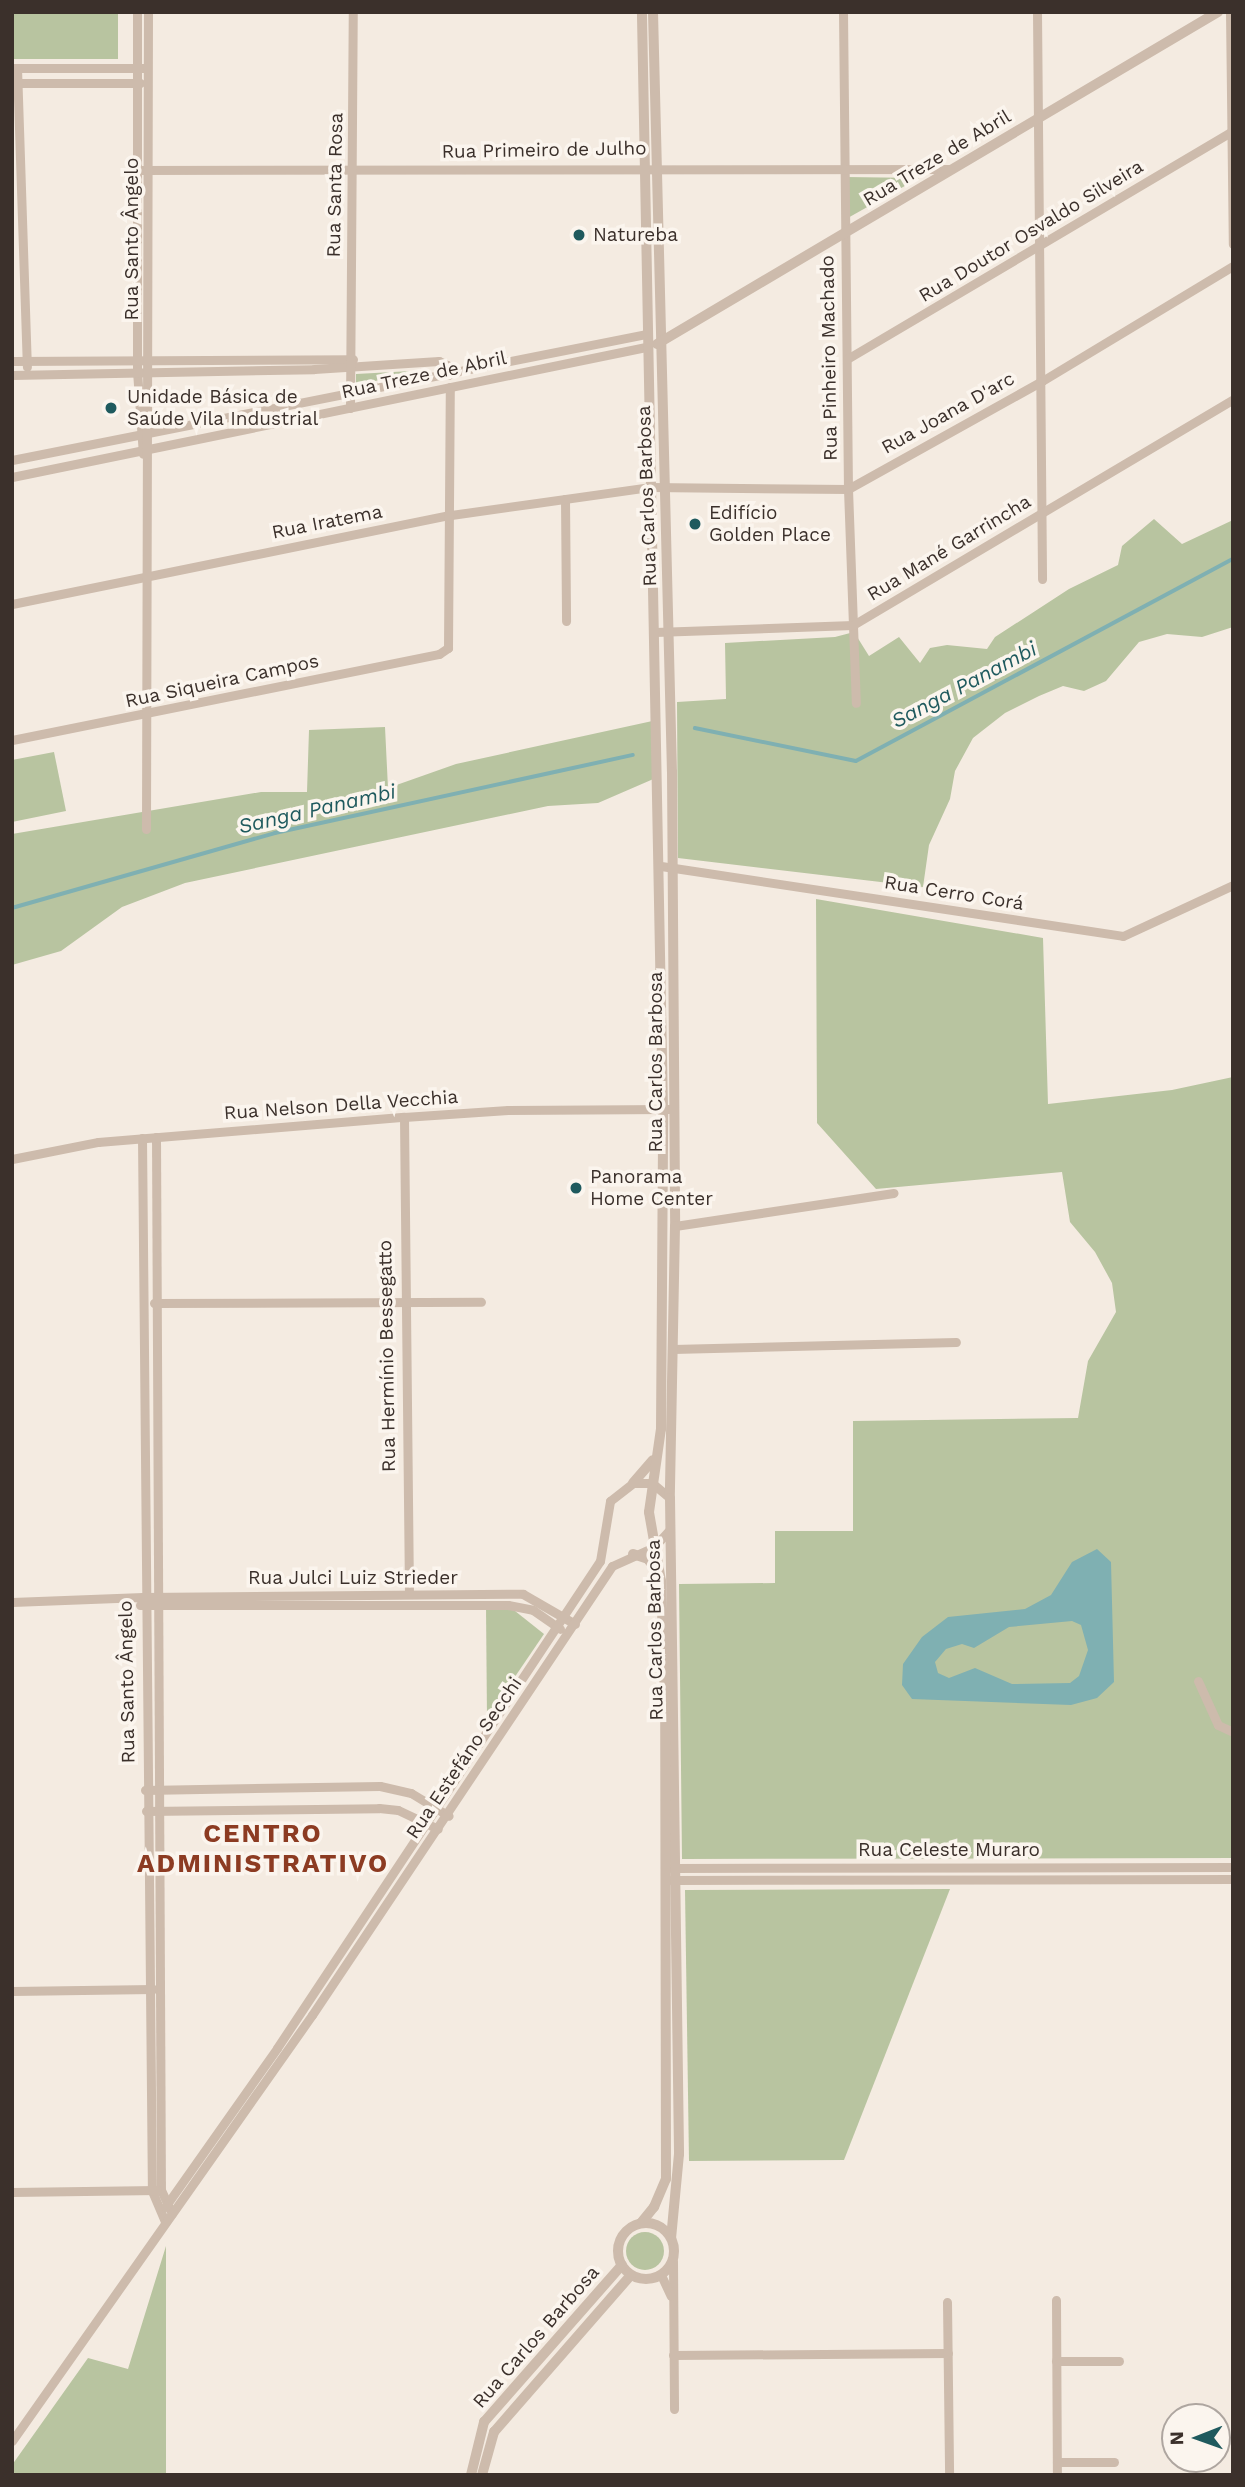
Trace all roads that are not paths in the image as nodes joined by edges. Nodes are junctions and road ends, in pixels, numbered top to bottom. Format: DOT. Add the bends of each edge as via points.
graph roads {
  1 [pos="137,12"];
  2 [pos="148,12"];
  3 [pos="353,12"];
  4 [pos="642,12"];
  5 [pos="653,12"];
  6 [pos="843,12"];
  7 [pos="1037,12"];
  8 [pos="1218,12"];
  9 [pos="1230,12"];
  10 [pos="14,68"];
  11 [pos="137,68"];
  12 [pos="148,68"];
  13 [pos="15,83"];
  14 [pos="137,83"];
  15 [pos="148,83"];
  16 [pos="1037,119"];
  17 [pos="1232,132"];
  18 [pos="650,167"];
  19 [pos="844,167"];
  20 [pos="354,169"];
  21 [pos="950,169"];
  22 [pos="138,170"];
  23 [pos="150,170"];
  24 [pos="845,234"];
  25 [pos="1233,244"];
  26 [pos="1038,250"];
  27 [pos="1233,266"];
  28 [pos="646,334"];
  29 [pos="659,338"];
  30 [pos="646,347"];
  31 [pos="847,359"];
  32 [pos="12,361"];
  33 [pos="27,361"];
  34 [pos="349,363"];
  35 [pos="137,366"];
  36 [pos="149,366"];
  37 [pos="28,374"];
  38 [pos="12,375"];
  39 [pos="449,375"];
  40 [pos="1042,381"];
  41 [pos="450,387"];
  42 [pos="348,393"];
  43 [pos="1233,399"];
  44 [pos="349,408"];
  45 [pos="144,434"];
  46 [pos="146,449"];
  47 [pos="12,460"];
  48 [pos="12,477"];
  49 [pos="651,487"];
  50 [pos="665,488"];
  51 [pos="848,489"];
  52 [pos="565,499"];
  53 [pos="1042,514"];
  54 [pos="451,515"];
  55 [pos="149,575"];
  56 [pos="1042,579"];
  57 [pos="12,604"];
  58 [pos="566,621"];
  59 [pos="853,625"];
  60 [pos="670,631"];
  61 [pos="655,632"];
  62 [pos="856,704"];
  63 [pos="145,715"];
  64 [pos="12,740"];
  65 [pos="146,830"];
  66 [pos="667,865"];
  67 [pos="1233,885"];
  68 [pos="668,1109"];
  69 [pos="404,1117"];
  70 [pos="156,1137"];
  71 [pos="142,1138"];
  72 [pos="12,1159"];
  73 [pos="894,1193"];
  74 [pos="674,1226"];
  75 [pos="481,1302"];
  76 [pos="143,1303"];
  77 [pos="157,1303"];
  78 [pos="403,1305"];
  79 [pos="956,1342"];
  80 [pos="673,1349"];
  81 [pos="657,1455"];
  82 [pos="633,1483"];
  83 [pos="652,1483"];
  84 [pos="670,1497"];
  85 [pos="670,1529"];
  86 [pos="654,1547"];
  87 [pos="633,1554"];
  88 [pos="661,1581"];
  89 [pos="409,1594"];
  90 [pos="160,1596"];
  91 [pos="12,1602"];
  92 [pos="144,1602"];
  93 [pos="160,1609"];
  94 [pos="564,1616"];
  95 [pos="575,1624"];
  96 [pos="557,1627"];
  97 [pos="568,1634"];
  98 [pos="1198,1681"];
  99 [pos="669,1700"];
  100 [pos="1233,1732"];
  101 [pos="145,1790"];
  102 [pos="162,1790"];
  103 [pos="435,1808"];
  104 [pos="146,1811"];
  105 [pos="162,1811"];
  106 [pos="449,1816"];
  107 [pos="426,1823"];
  108 [pos="438,1829"];
  109 [pos="1233,1867"];
  110 [pos="672,1874"];
  111 [pos="1233,1879"];
  112 [pos="150,1989"];
  113 [pos="162,1989"];
  114 [pos="12,1991"];
  115 [pos="303,2007"];
  116 [pos="312,2015"];
  117 [pos="157,2190"];
  118 [pos="12,2192"];
  119 [pos="166,2204"];
  120 [pos="166,2217"];
  121 [pos="641,2223"];
  122 [pos="671,2238"];
  123 [pos="673,2261"];
  124 [pos="622,2265"];
  125 [pos="631,2275"];
  126 [pos="661,2275"];
  127 [pos="1056,2300"];
  128 [pos="673,2301"];
  129 [pos="947,2302"];
  130 [pos="948,2353"];
  131 [pos="673,2355"];
  132 [pos="1056,2361"];
  133 [pos="1119,2361"];
  134 [pos="520,2378"];
  135 [pos="531,2390"];
  136 [pos="674,2409"];
  137 [pos="12,2441"];
  138 [pos="1057,2462"];
  139 [pos="1114,2462"];
  140 [pos="471,2475"];
  141 [pos="482,2475"];
  142 [pos="948,2475"];
  143 [pos="1057,2475"];
  1 -- 11 [label="street, Rua Santo Ângelo"];
  2 -- 12 [label="street, Rua Santo Ângelo"];
  3 -- 20 [label="street, Rua Santa Rosa"];
  4 -- 18 [label="street, Rua Carlos Barbosa"];
  5 -- 18 [label="street, Rua Carlos Barbosa"];
  6 -- 19 [label="street, Rua Pinheiro Machado"];
  7 -- 16 [label="street"];
  8 -- 16 [label="street, Rua Treze de Abril"];
  9 -- 17 [label="street"];
  10 -- 11 [label="street"];
  10 -- 13 [label="street"];
  11 -- 12 [label="street"];
  11 -- 14 [label="street, Rua Santo Ângelo"];
  12 -- 15 [label="street, Rua Santo Ângelo"];
  13 -- 14 [label="street"];
  13 -- 33 [label="street"];
  14 -- 15 [label="street"];
  14 -- 22 [label="street, Rua Santo Ângelo"];
  15 -- 23 [label="street, Rua Santo Ângelo"];
  16 -- 21 [label="street, Rua Treze de Abril"];
  16 -- 26 [label="street"];
  17 -- 25 [label="street"];
  17 -- 26 [label="street, Rua Doutor Osvaldo Silveira"];
  18 -- 19 [label="street, Rua Primeiro de Julho"];
  18 -- 20 [label="street, Rua Primeiro de Julho"];
  18 -- 28 [label="street, Rua Carlos Barbosa"];
  18 -- 29 [label="street, Rua Carlos Barbosa"];
  19 -- 21 [label="street, Rua Primeiro de Julho"];
  19 -- 24 [label="street, Rua Pinheiro Machado"];
  20 -- 23 [label="street, Rua Primeiro de Julho"];
  20 -- 34 [label="street, Rua Santa Rosa"];
  21 -- 24 [label="street, Rua Treze de Abril"];
  22 -- 23 [label="street, Rua Primeiro de Julho"];
  22 -- 35 [label="street, Rua Santo Ângelo"];
  23 -- 36 [label="street, Rua Santo Ângelo"];
  24 -- 29 [label="street, Rua Treze de Abril"];
  24 -- 31 [label="street, Rua Pinheiro Machado"];
  26 -- 31 [label="street, Rua Doutor Osvaldo Silveira"];
  26 -- 40 [label="street"];
  27 -- 40 [label="street, Rua Joana D'arc"];
  28 -- 29 [label="street, Rua Treze de Abril"];
  28 -- 30 [label="street, Rua Carlos Barbosa"];
  28 -- 39 [label="street, Rua Treze de Abril"];
  29 -- 30 [label="street, Rua Treze de Abril"];
  29 -- 50 [label="street, Rua Carlos Barbosa"];
  30 -- 41 [label="street, Rua Treze de Abril"];
  30 -- 49 [label="street, Rua Carlos Barbosa"];
  31 -- 51 [label="street, Rua Pinheiro Machado"];
  32 -- 33 [label="street"];
  33 -- 35 [label="street"];
  33 -- 37 [label="street"];
  34 -- 36 [label="street"];
  34 -- 39 [label="street" via="439,361 447,365"];
  34 -- 42 [label="street, Rua Santa Rosa"];
  35 -- 36 [label="street"];
  35 -- 37 [label="street"];
  35 -- 45 [label="street, Rua Santo Ângelo"];
  36 -- 45 [label="street, Rua Santo Ângelo"];
  37 -- 38 [label="street"];
  39 -- 42 [label="street, Rua Treze de Abril"];
  40 -- 51 [label="street, Rua Joana D'arc"];
  40 -- 53 [label="street"];
  41 -- 44 [label="street, Rua Treze de Abril"];
  41 -- 54 [label="street"];
  42 -- 44 [label="street, Rua Santa Rosa"];
  42 -- 45 [label="street, Rua Treze de Abril"];
  43 -- 53 [label="street, Rua Mané Garrincha"];
  44 -- 46 [label="street, Rua Treze de Abril"];
  45 -- 46 [label="street, Rua Santo Ângelo"];
  45 -- 47 [label="street, Rua Treze de Abril"];
  46 -- 48 [label="street, Rua Treze de Abril"];
  46 -- 55 [label="street, Rua Santo Ângelo"];
  49 -- 50 [label="street, Rua Joana D'arc"];
  49 -- 52 [label="street, Rua Iratema"];
  49 -- 61 [label="street, Rua Carlos Barbosa"];
  50 -- 51 [label="street, Rua Joana D'arc"];
  50 -- 60 [label="street, Rua Carlos Barbosa"];
  51 -- 59 [label="street, Rua Pinheiro Machado"];
  52 -- 54 [label="street, Rua Iratema"];
  52 -- 58 [label="street"];
  53 -- 56 [label="street"];
  53 -- 59 [label="street, Rua Mané Garrincha"];
  54 -- 55 [label="street, Rua Iratema"];
  54 -- 63 [label="street, Rua Siqueira Campos" via="450,639 448,648 439,654"];
  55 -- 57 [label="street, Rua Iratema"];
  55 -- 63 [label="street, Rua Santo Ângelo"];
  59 -- 60 [label="street, Rua Mané Garrincha"];
  59 -- 62 [label="street, Rua Pinheiro Machado"];
  60 -- 61 [label="street, Rua Mané Garrincha"];
  60 -- 66 [label="street, Rua Carlos Barbosa"];
  61 -- 66 [label="street, Rua Carlos Barbosa"];
  63 -- 64 [label="street, Rua Siqueira Campos"];
  63 -- 65 [label="street, Rua Santo Ângelo"];
  66 -- 67 [label="street, Rua Cerro Corá" via="1123,936"];
  66 -- 68 [label="street, Rua Carlos Barbosa"];
  68 -- 69 [label="street, Rua Nelson Della Vecchia" via="508,1110"];
  68 -- 74 [label="street, Rua Carlos Barbosa"];
  68 -- 81 [label="street, Rua Carlos Barbosa"];
  69 -- 70 [label="street, Rua Nelson Della Vecchia"];
  69 -- 78 [label="street, Rua Hermínio Bessegatto"];
  70 -- 71 [label="street, Rua Nelson Della Vecchia"];
  70 -- 77 [label="street, Rua Santo Ângelo"];
  71 -- 72 [label="street, Rua Nelson Della Vecchia"];
  71 -- 76 [label="street, Rua Santo Ângelo"];
  73 -- 74 [label="street"];
  74 -- 80 [label="street, Rua Carlos Barbosa"];
  75 -- 78 [label="street"];
  76 -- 77 [label="street"];
  76 -- 92 [label="street, Rua Santo Ângelo"];
  77 -- 78 [label="street"];
  77 -- 90 [label="street, Rua Santo Ângelo"];
  78 -- 89 [label="street, Rua Hermínio Bessegatto"];
  79 -- 80 [label="street"];
  80 -- 84 [label="street, Rua Carlos Barbosa"];
  81 -- 82 [label="street"];
  81 -- 83 [label="street, Rua Carlos Barbosa"];
  82 -- 83 [label="street"];
  82 -- 94 [label="street" via="610,1501 600,1561"];
  83 -- 84 [label="street"];
  83 -- 86 [label="street, Rua Carlos Barbosa"];
  84 -- 85 [label="street, Rua Carlos Barbosa"];
  85 -- 86 [label="street, Rua Estefáno Secchi"];
  85 -- 99 [label="street, Rua Carlos Barbosa"];
  86 -- 87 [label="street, Rua Estefáno Secchi"];
  86 -- 88 [label="street, Rua Carlos Barbosa"];
  87 -- 88 [label="street" via="648,1559"];
  87 -- 95 [label="street, Rua Estefáno Secchi" via="612,1566"];
  88 -- 99 [label="street, Rua Carlos Barbosa"];
  89 -- 90 [label="street, Rua Julci Luiz Strieder"];
  89 -- 94 [label="street, Rua Julci Luiz Strieder" via="523,1594"];
  90 -- 92 [label="street, Rua Julci Luiz Strieder"];
  90 -- 93 [label="street, Rua Santo Ângelo"];
  91 -- 92 [label="street, Rua Julci Luiz Strieder"];
  92 -- 93 [label="street, Rua Julci Luiz Strieder"];
  92 -- 101 [label="street, Rua Santo Ângelo"];
  93 -- 96 [label="street, Rua Julci Luiz Strieder" via="508,1605 533,1610"];
  93 -- 102 [label="street, Rua Santo Ângelo"];
  94 -- 95 [label="street, Rua Julci Luiz Strieder"];
  94 -- 96 [label="street"];
  95 -- 97 [label="street, Rua Estefáno Secchi"];
  96 -- 97 [label="street, Rua Julci Luiz Strieder"];
  96 -- 103 [label="street"];
  97 -- 106 [label="street, Rua Estefáno Secchi"];
  98 -- 100 [label="street" via="1218,1725"];
  99 -- 110 [label="street, Rua Carlos Barbosa"];
  101 -- 102 [label="street"];
  101 -- 104 [label="street, Rua Santo Ângelo"];
  102 -- 103 [label="street" via="380,1786 411,1793"];
  102 -- 105 [label="street, Rua Santo Ângelo"];
  103 -- 106 [label="street"];
  103 -- 107 [label="street"];
  104 -- 105 [label="street"];
  104 -- 112 [label="street, Rua Santo Ângelo"];
  105 -- 107 [label="street" via="379,1808"];
  105 -- 113 [label="street, Rua Santo Ângelo"];
  106 -- 108 [label="street, Rua Estefáno Secchi"];
  107 -- 108 [label="street"];
  107 -- 115 [label="street"];
  108 -- 116 [label="street, Rua Estefáno Secchi"];
  109 -- 110 [label="street, Rua Celeste Muraro"];
  110 -- 111 [label="street, Rua Celeste Muraro"];
  110 -- 121 [label="street, Rua Carlos Barbosa" via="666,2179"];
  110 -- 122 [label="street, Rua Carlos Barbosa" via="679,2154"];
  112 -- 113 [label="street"];
  112 -- 114 [label="street"];
  112 -- 117 [label="street, Rua Santo Ângelo"];
  113 -- 117 [label="street, Rua Santo Ângelo"];
  115 -- 116 [label="street"];
  115 -- 119 [label="street"];
  116 -- 120 [label="street, Rua Estefáno Secchi"];
  117 -- 118 [label="street"];
  117 -- 119 [label="street, Rua Santo Ângelo"];
  117 -- 120 [label="street, Rua Santo Ângelo"];
  119 -- 120 [label="street"];
  120 -- 137 [label="street, Rua Estefáno Secchi"];
  121 -- 122 [label="street" via="659,2225"];
  121 -- 124 [label="street, Rua Carlos Barbosa" via="621,2239"];
  122 -- 123 [label="street, Rua Carlos Barbosa"];
  123 -- 126 [label="street"];
  123 -- 128 [label="street, Rua Carlos Barbosa"];
  124 -- 125 [label="street, Rua Carlos Barbosa"];
  124 -- 134 [label="street, Rua Carlos Barbosa"];
  125 -- 126 [label="street, Rua Carlos Barbosa" via="641,2279"];
  125 -- 135 [label="street, Rua Carlos Barbosa"];
  126 -- 128 [label="street, Rua Carlos Barbosa"];
  127 -- 132 [label="street"];
  128 -- 131 [label="street, Rua Carlos Barbosa"];
  129 -- 130 [label="street"];
  130 -- 131 [label="street"];
  130 -- 142 [label="street"];
  131 -- 136 [label="street, Rua Carlos Barbosa"];
  132 -- 133 [label="street"];
  132 -- 138 [label="street"];
  134 -- 135 [label="street"];
  134 -- 140 [label="street, Rua Carlos Barbosa" via="484,2422"];
  135 -- 141 [label="street, Rua Carlos Barbosa" via="494,2432"];
  138 -- 139 [label="street"];
  138 -- 143 [label="street"];
}
